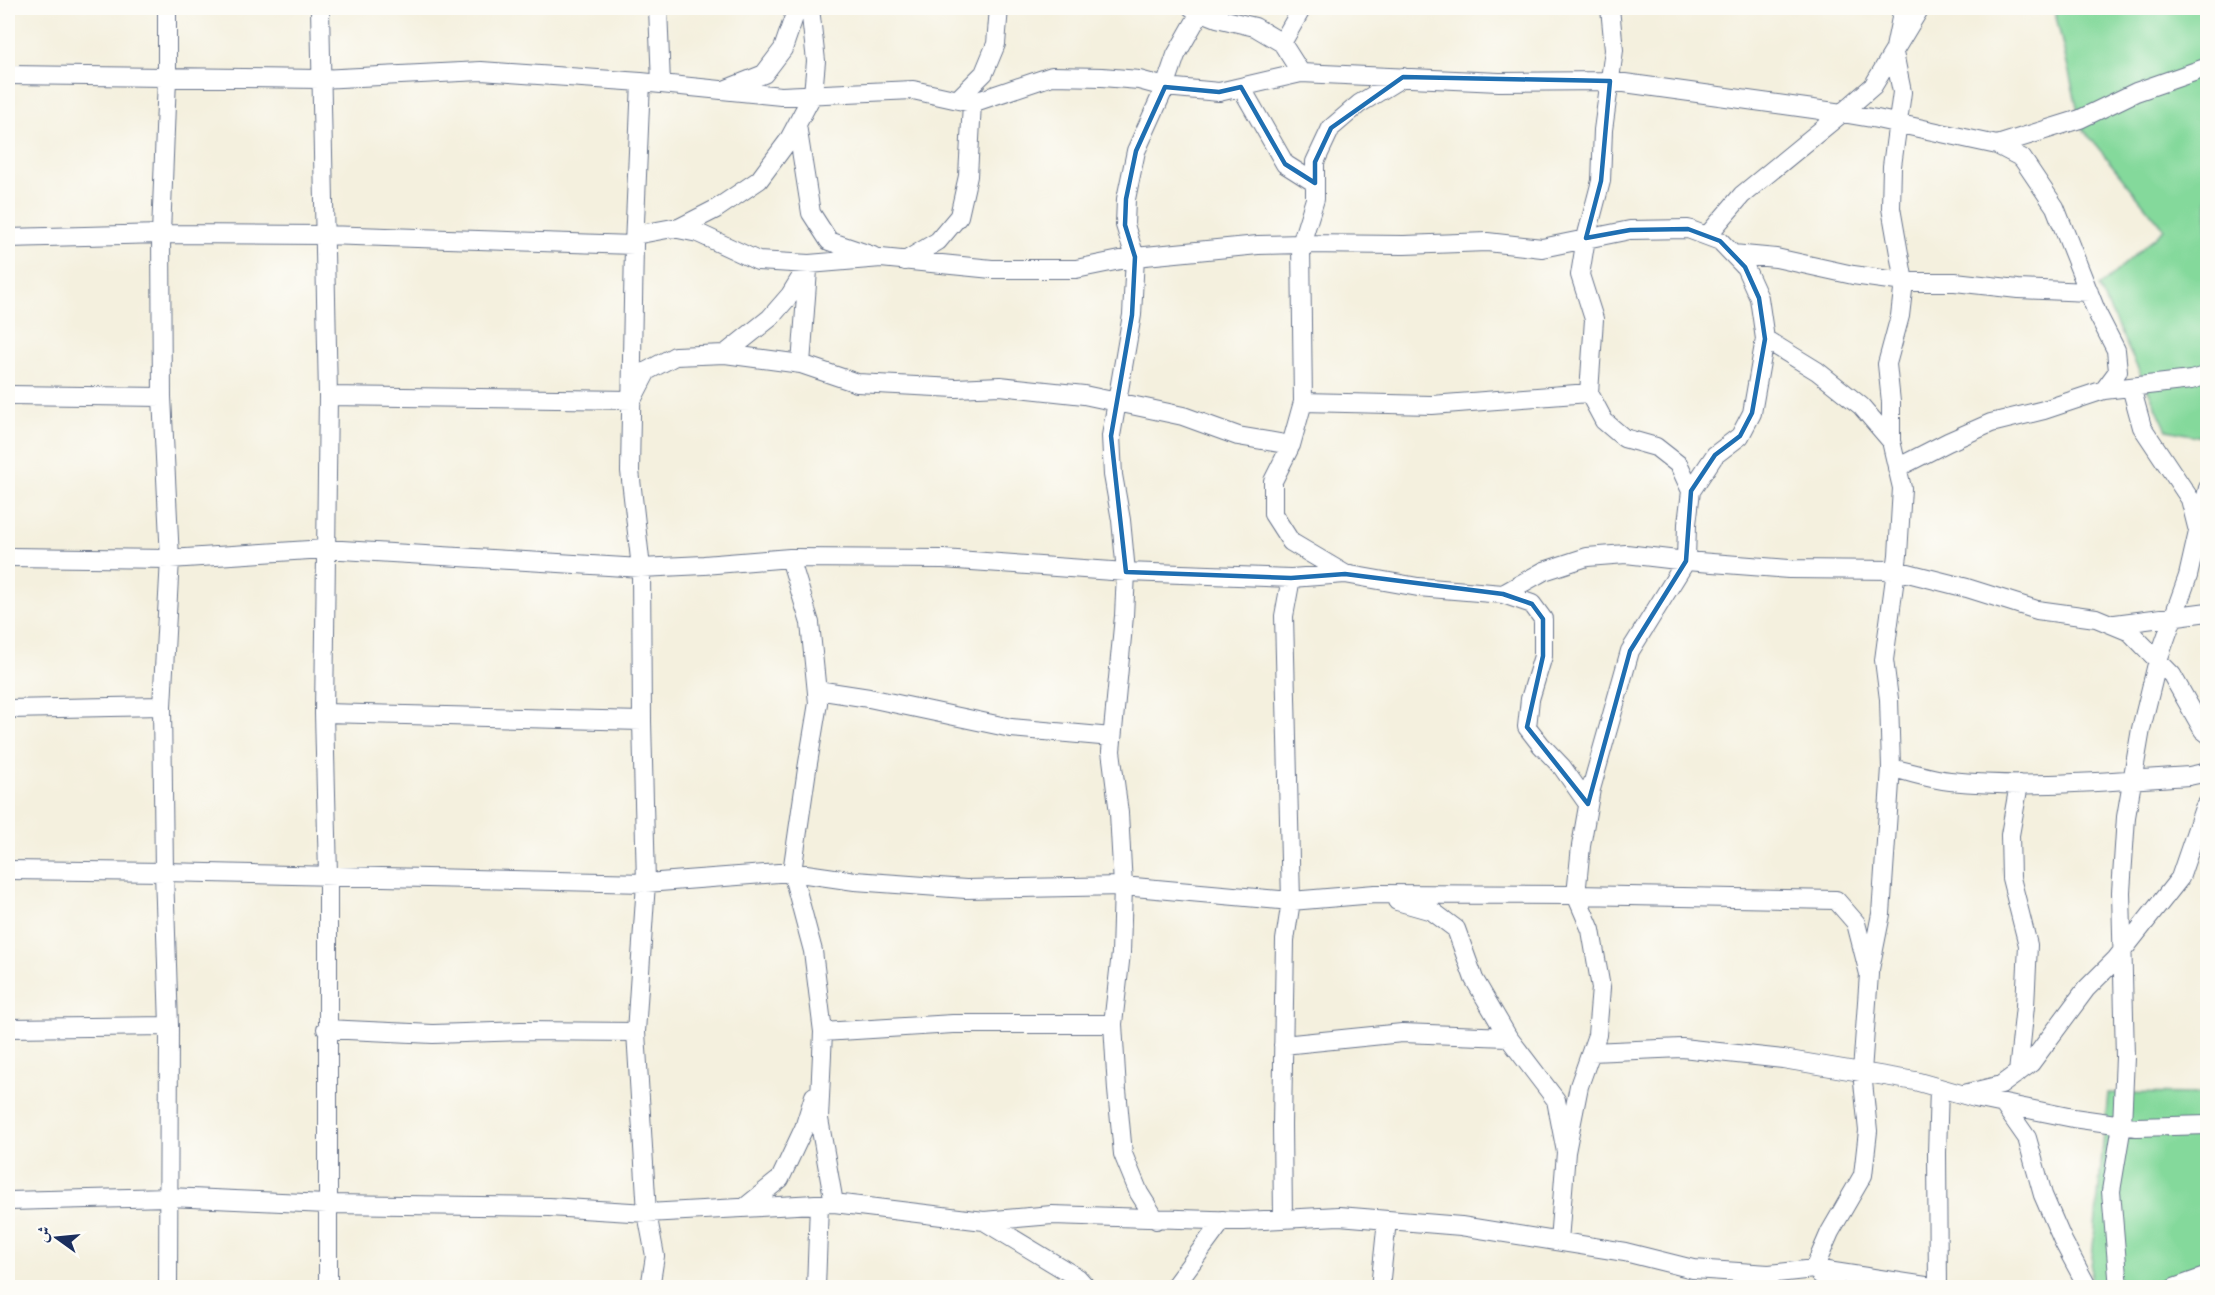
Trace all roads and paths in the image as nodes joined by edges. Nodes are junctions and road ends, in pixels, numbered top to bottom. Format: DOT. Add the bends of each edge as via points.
graph roads {
  1 [pos="167,8"];
  2 [pos="320,8"];
  3 [pos="658,8"];
  4 [pos="797,8"];
  5 [pos="810,8"];
  6 [pos="999,8"];
  7 [pos="1301,8"];
  8 [pos="1610,8"];
  9 [pos="1904,8"];
  10 [pos="1920,8"];
  11 [pos="1196,9"];
  12 [pos="1282,43"];
  13 [pos="1894,53"];
  14 [pos="2208,67"];
  15 [pos="1301,73"];
  16 [pos="8,75"];
  17 [pos="1403,77"];
  18 [pos="167,78"];
  19 [pos="320,79"];
  20 [pos="641,81"];
  21 [pos="1610,81"];
  22 [pos="662,84"];
  23 [pos="1165,87"];
  24 [pos="1241,87"];
  25 [pos="722,91"];
  26 [pos="813,94"];
  27 [pos="965,101"];
  28 [pos="1842,113"];
  29 [pos="1899,124"];
  30 [pos="797,125"];
  31 [pos="1996,145"];
  32 [pos="1315,183"];
  33 [pos="677,229"];
  34 [pos="160,234"];
  35 [pos="325,235"];
  36 [pos="1707,236"];
  37 [pos="8,238"];
  38 [pos="1586,238"];
  39 [pos="634,240"];
  40 [pos="1301,244"];
  41 [pos="1733,254"];
  42 [pos="1135,257"];
  43 [pos="881,258"];
  44 [pos="905,261"];
  45 [pos="809,264"];
  46 [pos="1904,282"];
  47 [pos="2089,292"];
  48 [pos="1765,339"];
  49 [pos="725,354"];
  50 [pos="801,364"];
  51 [pos="2208,375"];
  52 [pos="2131,387"];
  53 [pos="2104,390"];
  54 [pos="1589,393"];
  55 [pos="8,395"];
  56 [pos="162,396"];
  57 [pos="328,396"];
  58 [pos="632,400"];
  59 [pos="1118,402"];
  60 [pos="1303,402"];
  61 [pos="1891,441"];
  62 [pos="1291,445"];
  63 [pos="1897,468"];
  64 [pos="2208,488"];
  65 [pos="1692,491"];
  66 [pos="2202,523"];
  67 [pos="325,549"];
  68 [pos="8,557"];
  69 [pos="790,558"];
  70 [pos="170,559"];
  71 [pos="1686,561"];
  72 [pos="641,568"];
  73 [pos="1896,570"];
  74 [pos="1126,572"];
  75 [pos="1345,574"];
  76 [pos="1290,578"];
  77 [pos="1503,594"];
  78 [pos="2208,612"];
  79 [pos="2174,616"];
  80 [pos="2113,625"];
  81 [pos="2158,660"];
  82 [pos="817,690"];
  83 [pos="162,706"];
  84 [pos="8,709"];
  85 [pos="324,713"];
  86 [pos="642,722"];
  87 [pos="2208,734"];
  88 [pos="1112,737"];
  89 [pos="1892,768"];
  90 [pos="2208,772"];
  91 [pos="2132,779"];
  92 [pos="2019,784"];
  93 [pos="2208,803"];
  94 [pos="1588,804"];
  95 [pos="8,870"];
  96 [pos="164,872"];
  97 [pos="792,872"];
  98 [pos="328,875"];
  99 [pos="646,883"];
  100 [pos="1123,886"];
  101 [pos="1375,894"];
  102 [pos="1576,895"];
  103 [pos="1291,902"];
  104 [pos="2122,952"];
  105 [pos="1869,974"];
  106 [pos="1113,1024"];
  107 [pos="169,1026"];
  108 [pos="8,1028"];
  109 [pos="326,1029"];
  110 [pos="636,1032"];
  111 [pos="823,1032"];
  112 [pos="1508,1037"];
  113 [pos="1283,1045"];
  114 [pos="1591,1052"];
  115 [pos="1862,1072"];
  116 [pos="821,1073"];
  117 [pos="2018,1073"];
  118 [pos="1939,1088"];
  119 [pos="1962,1095"];
  120 [pos="2004,1105"];
  121 [pos="2122,1125"];
  122 [pos="2208,1125"];
  123 [pos="1566,1152"];
  124 [pos="169,1197"];
  125 [pos="8,1201"];
  126 [pos="327,1204"];
  127 [pos="827,1204"];
  128 [pos="744,1208"];
  129 [pos="646,1213"];
  130 [pos="1283,1219"];
  131 [pos="1156,1220"];
  132 [pos="1223,1220"];
  133 [pos="1387,1220"];
  134 [pos="984,1221"];
  135 [pos="1559,1241"];
  136 [pos="1814,1269"];
  137 [pos="2208,1276"];
  138 [pos="1765,1281"];
  139 [pos="168,1287"];
  140 [pos="328,1287"];
  141 [pos="650,1287"];
  142 [pos="816,1287"];
  143 [pos="1086,1287"];
  144 [pos="1173,1287"];
  145 [pos="1380,1287"];
  146 [pos="1836,1287"];
  147 [pos="1939,1287"];
  148 [pos="2088,1287"];
  149 [pos="2119,1287"];
  150 [pos="2174,1287"];
  1 -- 18 [label="street"];
  2 -- 19 [label="street"];
  3 -- 22 [label="street"];
  4 -- 25 [label="street" via="783,49 764,74"];
  5 -- 26 [label="street" via="816,61"];
  6 -- 27 [label="street" via="996,44 984,73"];
  7 -- 12 [label="street"];
  8 -- 21 [label="street" via="1614,50"];
  9 -- 13 [label="street"];
  10 -- 13 [label="street"];
  11 -- 12 [label="street" via="1255,27"];
  11 -- 23 [label="street"];
  12 -- 15 [label="street"];
  13 -- 28 [label="street" via="1873,86"];
  13 -- 29 [label="street" via="1902,92"];
  14 -- 31 [label="street" via="2136,93 2080,119"];
  15 -- 17 [label="street"];
  15 -- 24 [label="street"];
  16 -- 18 [label="street"];
  17 -- 21 [label="street" via="1499,82"];
  17 -- 32 [label="street" via="1359,104 1331,128 1315,162"];
  18 -- 19 [label="street"];
  18 -- 34 [label="street"];
  19 -- 20 [label="street" via="481,71"];
  19 -- 35 [label="street"];
  20 -- 22 [label="street"];
  20 -- 39 [label="street"];
  21 -- 28 [label="street"];
  21 -- 38 [label="street" via="1601,181"];
  22 -- 25 [label="street"];
  23 -- 24 [label="street" via="1219,92"];
  23 -- 27 [label="street" via="1139,80 1052,76"];
  23 -- 42 [label="street" via="1136,151 1126,199 1125,225"];
  24 -- 32 [label="street" via="1285,164"];
  25 -- 26 [label="street" via="781,96"];
  26 -- 27 [label="street" via="913,90"];
  26 -- 30 [label="street"];
  27 -- 44 [label="street" via="968,176 959,216 938,241"];
  28 -- 29 [label="street"];
  28 -- 36 [label="street" via="1742,195"];
  29 -- 31 [label="street"];
  29 -- 46 [label="street" via="1891,208"];
  30 -- 33 [label="street" via="759,180"];
  30 -- 43 [label="street" via="811,213 829,241"];
  31 -- 47 [label="street" via="2022,158 2055,207"];
  32 -- 40 [label="street" via="1315,199"];
  33 -- 39 [label="street"];
  33 -- 45 [label="street" via="698,233 758,261"];
  34 -- 35 [label="street"];
  34 -- 37 [label="street"];
  34 -- 56 [label="street"];
  35 -- 39 [label="street"];
  35 -- 57 [label="street"];
  36 -- 38 [label="street" via="1688,229 1630,230"];
  36 -- 41 [label="street" via="1720,241"];
  38 -- 40 [label="street" via="1542,248 1487,242"];
  38 -- 54 [label="street" via="1580,275 1594,319"];
  39 -- 58 [label="street"];
  40 -- 42 [label="street"];
  40 -- 60 [label="street"];
  41 -- 46 [label="street" via="1776,258"];
  41 -- 48 [label="street" via="1745,267 1759,298"];
  42 -- 44 [label="street" via="1076,269 992,269"];
  42 -- 59 [label="street" via="1132,315"];
  43 -- 44 [label="street"];
  43 -- 45 [label="street"];
  45 -- 49 [label="street" via="770,318"];
  45 -- 50 [label="street"];
  46 -- 47 [label="street"];
  46 -- 61 [label="street" via="1887,364"];
  47 -- 53 [label="street" via="2116,350 2118,371"];
  48 -- 61 [label="street" via="1817,371 1861,406"];
  48 -- 65 [label="street" via="1752,413 1740,436 1715,455"];
  49 -- 50 [label="street"];
  49 -- 58 [label="street" via="675,356 647,371"];
  50 -- 59 [label="street" via="857,382 956,388 1000,386"];
  51 -- 52 [label="street"];
  52 -- 53 [label="street"];
  52 -- 66 [label="street" via="2142,427"];
  53 -- 63 [label="street" via="1991,423"];
  54 -- 60 [label="street" via="1432,405"];
  54 -- 65 [label="street" via="1604,421 1624,438 1656,447 1679,465"];
  55 -- 56 [label="street"];
  56 -- 70 [label="street"];
  57 -- 58 [label="street"];
  57 -- 67 [label="street"];
  58 -- 72 [label="street" via="630,471"];
  59 -- 62 [label="street" via="1184,416 1238,436"];
  59 -- 74 [label="street" via="1111,436"];
  60 -- 62 [label="street"];
  61 -- 63 [label="street"];
  62 -- 75 [label="street" via="1274,481 1273,514 1291,542"];
  63 -- 73 [label="street" via="1902,488"];
  64 -- 66 [label="street"];
  65 -- 71 [label="street"];
  66 -- 79 [label="street"];
  67 -- 70 [label="street"];
  67 -- 72 [label="street"];
  67 -- 85 [label="street"];
  68 -- 70 [label="street"];
  69 -- 72 [label="street"];
  69 -- 74 [label="street" via="943,559"];
  69 -- 82 [label="street" via="810,623"];
  70 -- 83 [label="street"];
  71 -- 73 [label="street" via="1789,569"];
  71 -- 77 [label="street" via="1626,554 1587,557 1544,571"];
  71 -- 94 [label="street" via="1630,651"];
  72 -- 86 [label="street"];
  73 -- 80 [label="street" via="2037,610 2096,618"];
  73 -- 89 [label="street" via="1884,660"];
  74 -- 76 [label="street"];
  74 -- 88 [label="street"];
  75 -- 76 [label="street"];
  75 -- 77 [label="street" via="1418,587"];
  76 -- 103 [label="street" via="1284,616"];
  77 -- 94 [label="street" via="1532,604 1543,619 1543,656 1530,699 1527,727"];
  78 -- 79 [label="street"];
  79 -- 80 [label="street"];
  79 -- 81 [label="street"];
  80 -- 81 [label="street" via="2130,632"];
  81 -- 87 [label="street" via="2172,675"];
  81 -- 91 [label="street"];
  82 -- 88 [label="street" via="1011,728"];
  82 -- 97 [label="street"];
  83 -- 84 [label="street"];
  83 -- 96 [label="street"];
  85 -- 86 [label="street"];
  85 -- 98 [label="street"];
  86 -- 99 [label="street"];
  88 -- 100 [label="street"];
  89 -- 92 [label="street" via="1948,781"];
  89 -- 105 [label="street" via="1881,914"];
  90 -- 91 [label="street"];
  91 -- 92 [label="street"];
  91 -- 104 [label="street" via="2121,892"];
  92 -- 117 [label="street" via="2010,835 2011,878 2028,945"];
  93 -- 104 [label="street" via="2189,845 2180,878"];
  94 -- 102 [label="street"];
  95 -- 96 [label="street"];
  96 -- 98 [label="street"];
  96 -- 107 [label="street"];
  97 -- 99 [label="street"];
  97 -- 100 [label="street" via="966,889"];
  97 -- 111 [label="street" via="813,951"];
  98 -- 99 [label="street"];
  98 -- 109 [label="street"];
  99 -- 110 [label="street"];
  100 -- 103 [label="street"];
  100 -- 106 [label="street"];
  101 -- 102 [label="street"];
  101 -- 103 [label="street"];
  101 -- 112 [label="street" via="1432,911 1456,929 1474,979"];
  102 -- 105 [label="street" via="1836,900 1856,923"];
  102 -- 114 [label="street" via="1592,930 1601,988 1597,1035"];
  103 -- 113 [label="street" via="1285,940"];
  104 -- 117 [label="street" via="2086,989 2031,1063"];
  104 -- 121 [label="street"];
  105 -- 115 [label="street"];
  106 -- 111 [label="street" via="953,1024"];
  106 -- 131 [label="street" via="1123,1154"];
  107 -- 108 [label="street"];
  107 -- 124 [label="street"];
  109 -- 110 [label="street" via="433,1034"];
  109 -- 126 [label="street"];
  110 -- 129 [label="street"];
  111 -- 116 [label="street"];
  112 -- 113 [label="street" via="1402,1033"];
  112 -- 123 [label="street" via="1556,1100"];
  113 -- 130 [label="street"];
  114 -- 115 [label="street" via="1683,1048"];
  114 -- 123 [label="street" via="1579,1086"];
  115 -- 118 [label="street"];
  115 -- 136 [label="street" via="1868,1131 1863,1175"];
  116 -- 127 [label="street" via="819,1119"];
  116 -- 128 [label="street" via="804,1128 780,1179"];
  117 -- 119 [label="street" via="2001,1084"];
  118 -- 119 [label="street"];
  118 -- 147 [label="street"];
  119 -- 120 [label="street"];
  120 -- 121 [label="street"];
  120 -- 148 [label="street" via="2027,1138 2043,1195"];
  121 -- 122 [label="street"];
  121 -- 149 [label="street" via="2111,1191"];
  123 -- 135 [label="street"];
  124 -- 125 [label="street"];
  124 -- 126 [label="street"];
  124 -- 139 [label="street"];
  126 -- 129 [label="street"];
  126 -- 140 [label="street"];
  127 -- 128 [label="street"];
  127 -- 134 [label="street"];
  127 -- 142 [label="street"];
  128 -- 129 [label="street"];
  129 -- 141 [label="street" via="655,1256"];
  130 -- 132 [label="street"];
  130 -- 133 [label="street" via="1339,1216"];
  131 -- 132 [label="street"];
  131 -- 134 [label="street" via="1052,1215"];
  132 -- 144 [label="street"];
  133 -- 135 [label="street" via="1461,1226"];
  133 -- 145 [label="street"];
  134 -- 143 [label="street" via="1078,1278"];
  135 -- 138 [label="street"];
  136 -- 138 [label="street"];
  136 -- 146 [label="street"];
  136 -- 147 [label="street"];
  137 -- 150 [label="street"];
}
